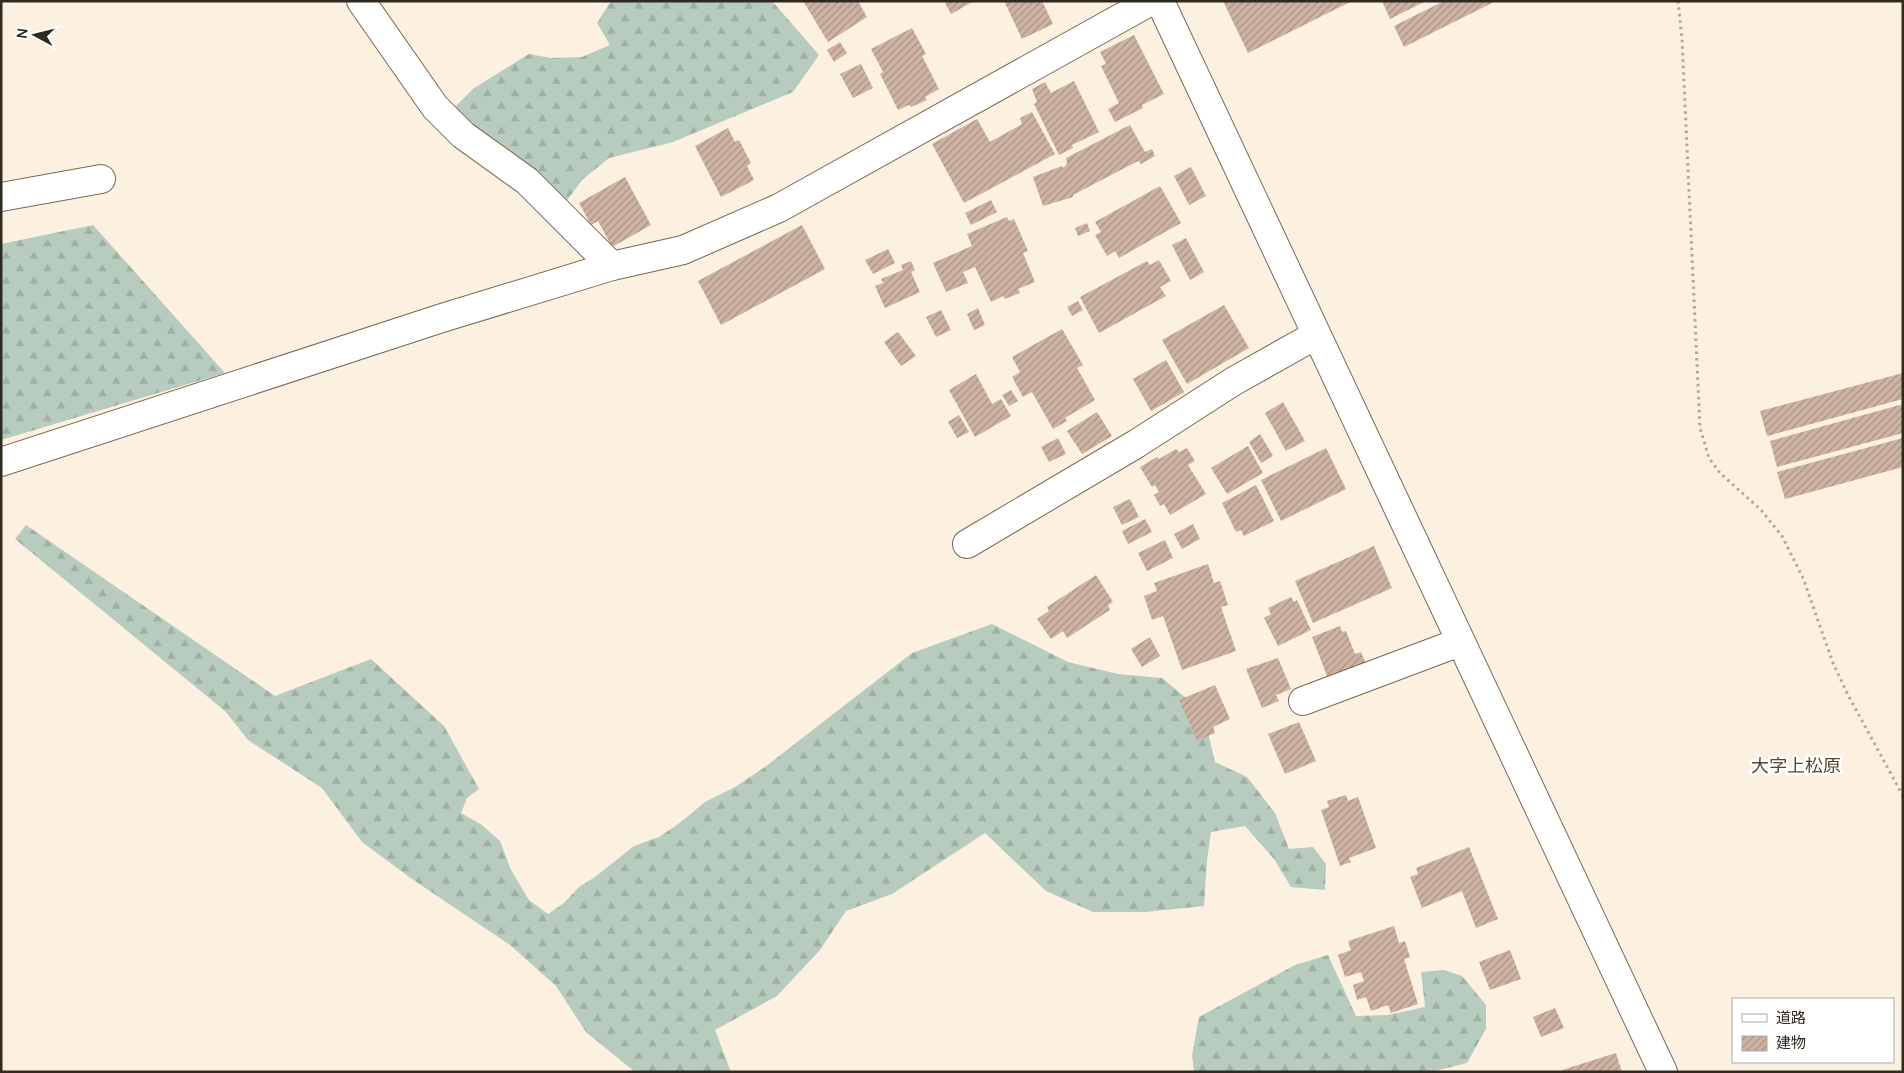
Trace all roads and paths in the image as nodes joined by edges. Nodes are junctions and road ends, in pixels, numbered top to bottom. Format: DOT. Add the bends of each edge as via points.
graph roads {
  1 [pos="361,1"];
  2 [pos="1151,1"];
  3 [pos="1160,1"];
  4 [pos="1678,1"];
  5 [pos="101,179"];
  6 [pos="1,197"];
  7 [pos="612,266"];
  8 [pos="1316,336"];
  9 [pos="1,462"];
  10 [pos="967,544"];
  11 [pos="1460,642"];
  12 [pos="1303,702"];
  13 [pos="1903,796"];
  14 [pos="1663,1072"];
  1 -- 7 [label="street" via="435,107 462,135 527,181"];
  2 -- 7 [label="street" via="779,208 683,250"];
  3 -- 8 [label="street"];
  4 -- 13 [label="path" via="1700,428 1709,458 1720,473 1761,510 1782,536 1803,578 1833,663"];
  5 -- 6 [label="street"];
  7 -- 9 [label="street"];
  8 -- 10 [label="street" via="1234,380 1136,444"];
  8 -- 11 [label="street"];
  11 -- 12 [label="street"];
  11 -- 14 [label="street"];
}
